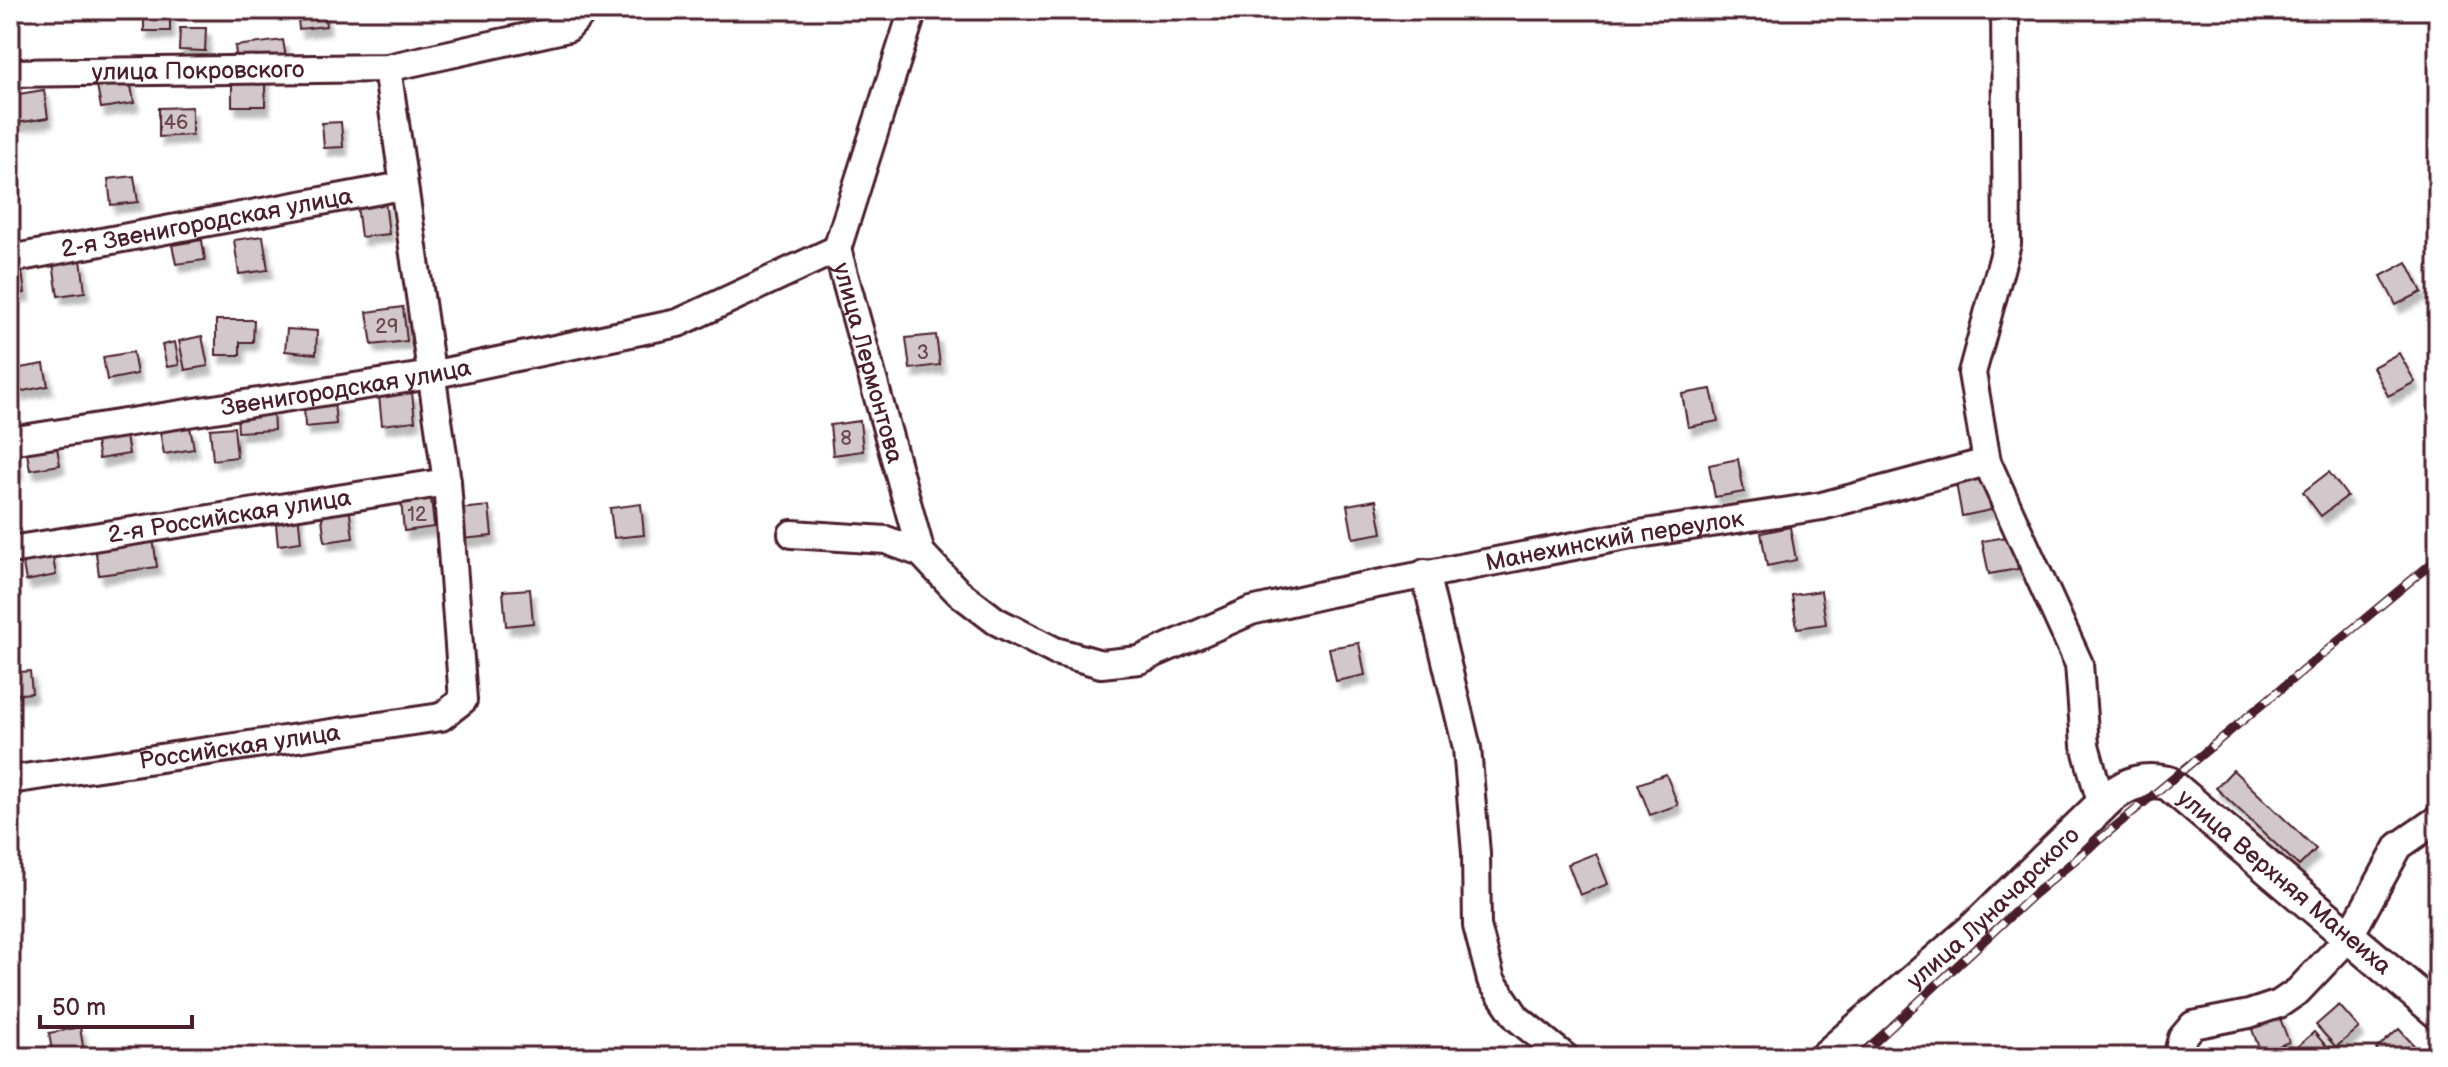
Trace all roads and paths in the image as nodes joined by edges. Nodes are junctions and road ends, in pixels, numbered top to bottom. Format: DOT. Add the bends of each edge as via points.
graph roads {
  1 [pos="585,10"];
  2 [pos="913,10"];
  3 [pos="2005,10"];
  4 [pos="387,68"];
  5 [pos="10,73"];
  6 [pos="402,186"];
  7 [pos="837,249"];
  8 [pos="10,259"];
  9 [pos="678,323"];
  10 [pos="431,375"];
  11 [pos="10,441"];
  12 [pos="1987,462"];
  13 [pos="447,482"];
  14 [pos="792,534"];
  15 [pos="10,550"];
  16 [pos="921,553"];
  17 [pos="1425,573"];
  18 [pos="10,780"];
  19 [pos="2168,783"];
  20 [pos="2102,806"];
  21 [pos="2438,819"];
  22 [pos="2349,937"];
  23 [pos="2438,1012"];
  24 [pos="1565,1057"];
  25 [pos="1826,1057"];
  26 [pos="2177,1057"];
  1 -- 4 [label="street, улица Покровского" via="568,28"];
  2 -- 7 [label="street"];
  3 -- 12 [label="street" via="2007,244 1972,373"];
  4 -- 5 [label="street, улица Покровского"];
  4 -- 6 [label="street"];
  6 -- 8 [label="street, 2-я Звенигородская улица"];
  6 -- 10 [label="street"];
  7 -- 9 [label="street, улица Лермонтова"];
  7 -- 16 [label="street, улица Лермонтова"];
  9 -- 10 [label="street, Звенигородская улица"];
  10 -- 11 [label="street, Звенигородская улица"];
  10 -- 13 [label="street"];
  12 -- 17 [label="street, Манехинский переулок" via="1822,506"];
  12 -- 20 [label="street" via="2079,664 2085,745"];
  13 -- 15 [label="street, 2-я Российская улица"];
  13 -- 18 [label="street, Российская улица" via="463,700 441,717"];
  14 -- 16 [label="street" via="886,540"];
  16 -- 17 [label="street, Манехинский переулок" via="958,592 996,621 1055,651 1101,664 1139,660 1251,611"];
  17 -- 24 [label="street" via="1467,748 1477,926 1491,980 1517,1018"];
  19 -- 20 [label="main road, улица Луначарского" via="2147,779 2128,784"];
  19 -- 22 [label="main road, улица Верхняя Манеиха"];
  20 -- 25 [label="main road, улица Луначарского" via="1976,927"];
  21 -- 22 [label="street" via="2399,846"];
  22 -- 23 [label="main road, улица Верхняя Манеиха"];
  22 -- 26 [label="street" via="2279,1004 2193,1025 2182,1038"];
}
